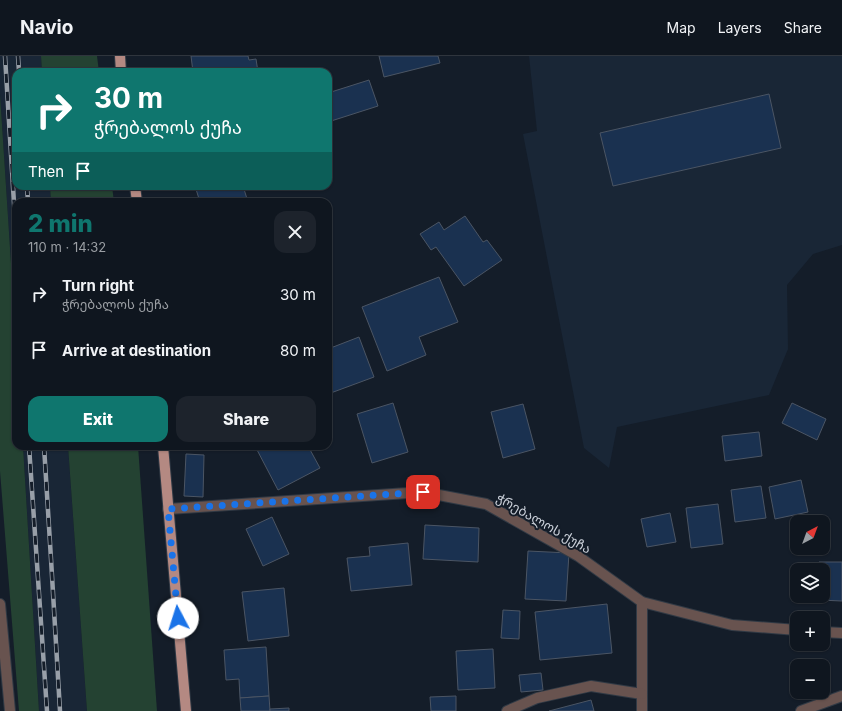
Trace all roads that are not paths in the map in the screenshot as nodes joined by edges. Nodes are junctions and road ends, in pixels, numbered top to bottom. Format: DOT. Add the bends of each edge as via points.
graph roads {
  1 [pos="120,56"];
  2 [pos="122,68"];
  3 [pos="162,450"];
  4 [pos="168,509"];
  5 [pos="642,602"];
  6 [pos="0,604"];
  7 [pos="790,629"];
  8 [pos="830,632"];
  9 [pos="842,633"];
  10 [pos="642,694"];
  11 [pos="842,696"];
  12 [pos="10,711"];
  13 [pos="186,711"];
  14 [pos="506,711"];
  15 [pos="642,711"];
  16 [pos="801,711"];
  1 -- 2 [label="main road"];
  3 -- 4 [label="main road"];
  4 -- 5 [label="street, ჭრებალოს ქუჩა" via="423,492 486,504 578,556"];
  4 -- 13 [label="main road"];
  5 -- 7 [label="street, ჭრებალოს ქუჩა" via="732,625"];
  5 -- 10 [label="street"];
  6 -- 12 [label="street"];
  8 -- 9 [label="street"];
  10 -- 14 [label="street" via="591,686 537,698"];
  10 -- 15 [label="street"];
  11 -- 16 [label="street"];
}
